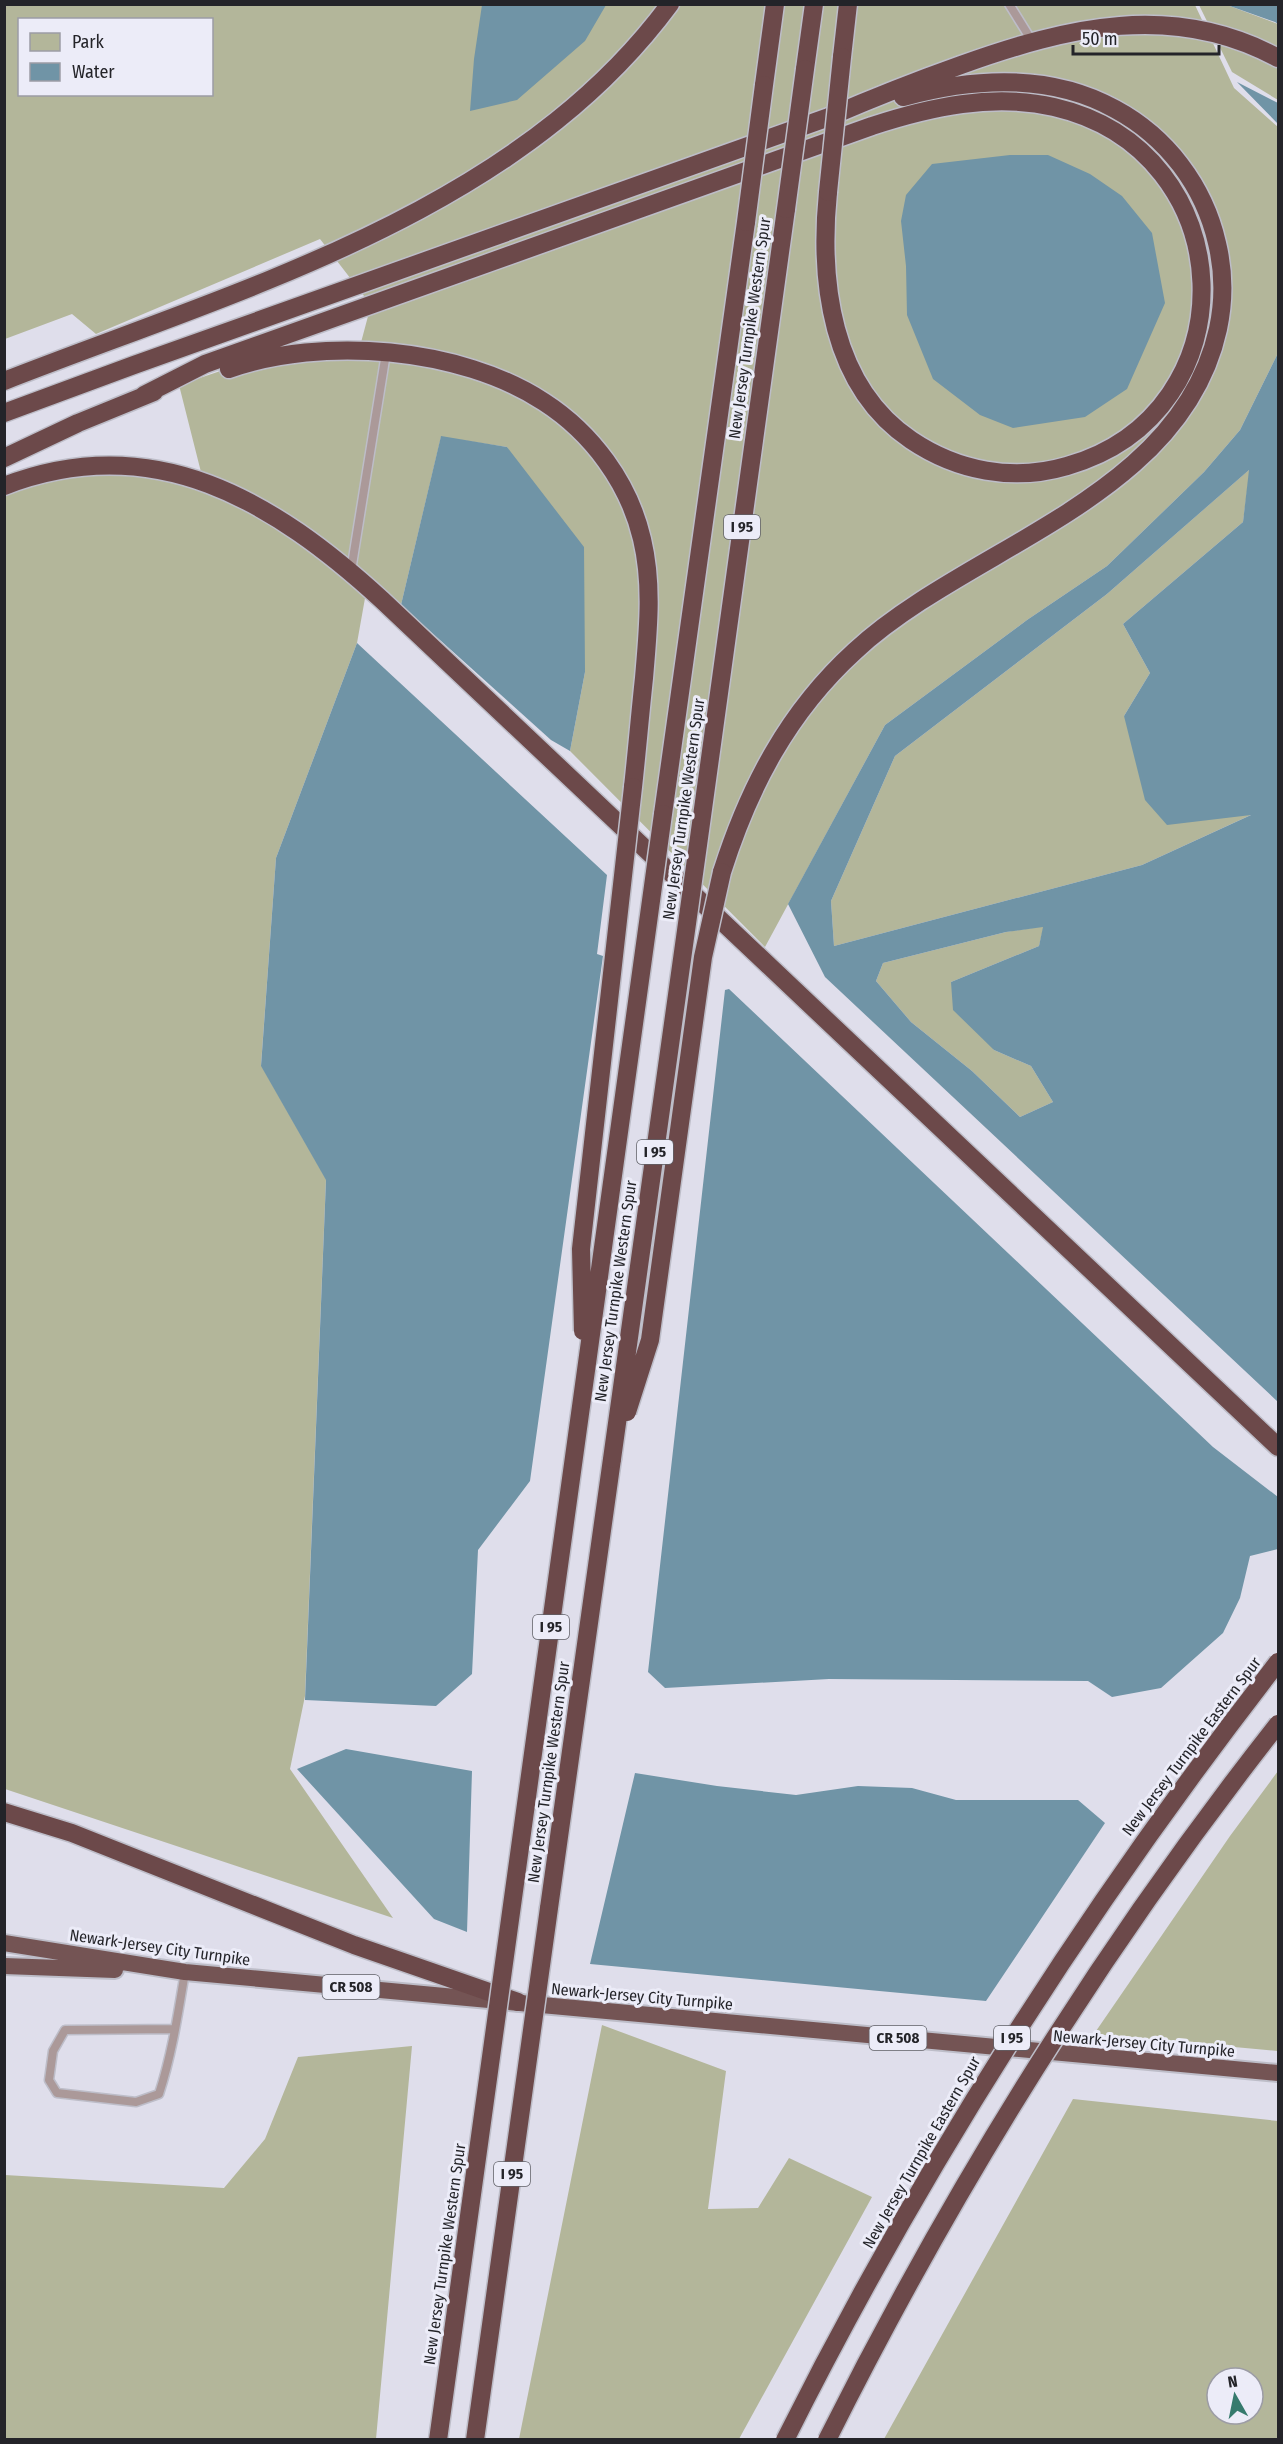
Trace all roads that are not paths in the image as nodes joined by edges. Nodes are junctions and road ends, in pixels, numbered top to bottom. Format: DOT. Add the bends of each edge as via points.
graph roads {
  1 [pos="670,4"];
  2 [pos="775,4"];
  3 [pos="814,4"];
  4 [pos="848,4"];
  5 [pos="1009,4"];
  6 [pos="1032,41"];
  7 [pos="1278,58"];
  8 [pos="829,117"];
  9 [pos="386,353"];
  10 [pos="4,381"];
  11 [pos="144,395"];
  12 [pos="4,413"];
  13 [pos="4,458"];
  14 [pos="4,486"];
  15 [pos="351,572"];
  16 [pos="584,1389"];
  17 [pos="1278,1447"];
  18 [pos="612,1459"];
  19 [pos="1278,1662"];
  20 [pos="1278,1724"];
  21 [pos="4,1812"];
  22 [pos="4,1943"];
  23 [pos="4,1966"];
  24 [pos="184,1972"];
  25 [pos="518,2002"];
  26 [pos="175,2029"];
  27 [pos="1278,2073"];
  28 [pos="438,2439"];
  29 [pos="475,2439"];
  30 [pos="785,2439"];
  31 [pos="827,2439"];
  1 -- 10 [label="highway" via="639,43 572,110 513,155 454,191 356,241 239,291"];
  2 -- 16 [label="highway, New Jersey Turnpike Western Spur / I 95, bridge"];
  3 -- 18 [label="highway, New Jersey Turnpike Western Spur / I 95, bridge"];
  4 -- 11 [label="highway, bridge" via="842,57 828,192 825,248 834,323 859,384 880,412 907,437 938,456 971,468 1003,474 1038,473 1102,452 1154,412 1181,374 1197,332 1202,302 1202,273 1193,230 1170,184 1134,144 1088,117 1053,106 990,102 938,108 872,126 205,364"];
  5 -- 6 [label="lane"];
  6 -- 7 [label="highway" via="1108,26 1170,26 1222,36"];
  6 -- 8 [label="highway" via="895,89"];
  8 -- 12 [label="highway"];
  8 -- 18 [label="highway, bridge" via="932,89 986,82 1048,86 1103,102 1159,140 1180,163 1200,195 1221,261 1219,324 1195,390 1173,422 1137,460 1072,509 887,623 836,669 795,719 758,777 722,872 704,957 650,1340"];
  9 -- 11 [label="highway" via="329,351 277,356"];
  9 -- 15 [label="lane"];
  9 -- 16 [label="highway, bridge" via="460,366 496,378 528,392 573,423 616,476 641,536 649,584 648,639 582,1249"];
  11 -- 13 [label="highway"];
  14 -- 15 [label="highway" via="86,466 165,470 221,488 277,517"];
  15 -- 17 [label="highway"];
  16 -- 28 [label="highway, New Jersey Turnpike Western Spur / I 95, bridge"];
  18 -- 29 [label="highway, New Jersey Turnpike Western Spur / I 95, bridge"];
  19 -- 30 [label="highway, New Jersey Turnpike Eastern Spur / I 95, bridge" via="1135,1853 993,2068 888,2246"];
  20 -- 31 [label="highway, I 95, bridge" via="1162,1881 1036,2068 943,2224"];
  21 -- 25 [label="highway" via="72,1833 354,1945"];
  22 -- 24 [label="highway, Newark-Jersey City Turnpike / CR 508"];
  23 -- 24 [label="highway, CR 508"];
  24 -- 25 [label="highway, Newark-Jersey City Turnpike / CR 508"];
  24 -- 26 [label="lane"];
  25 -- 27 [label="highway, Newark-Jersey City Turnpike / CR 508"];
  26 -- 26 [label="lane" via="159,2094 136,2102 57,2093 49,2080 53,2051 65,2030"];
}
